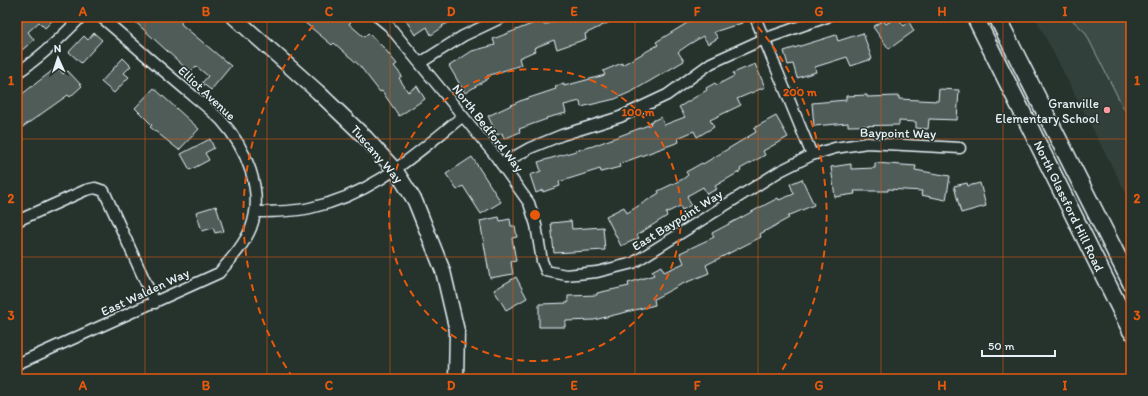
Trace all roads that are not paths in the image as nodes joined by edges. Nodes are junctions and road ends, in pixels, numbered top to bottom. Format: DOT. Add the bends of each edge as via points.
graph roads {
  1 [pos="81,17"];
  2 [pos="101,17"];
  3 [pos="234,17"];
  4 [pos="378,17"];
  5 [pos="503,17"];
  6 [pos="755,17"];
  7 [pos="827,17"];
  8 [pos="975,17"];
  9 [pos="997,17"];
  10 [pos="764,39"];
  11 [pos="420,63"];
  12 [pos="17,74"];
  13 [pos="463,116"];
  14 [pos="960,148"];
  15 [pos="812,155"];
  16 [pos="501,164"];
  17 [pos="396,171"];
  18 [pos="255,212"];
  19 [pos="17,221"];
  20 [pos="546,271"];
  21 [pos="1131,282"];
  22 [pos="155,303"];
  23 [pos="1131,331"];
  24 [pos="17,364"];
  25 [pos="456,379"];
  1 -- 12 [label="street" via="56,42"];
  2 -- 18 [label="street, Elliot Avenue" via="220,120 240,144 251,170"];
  3 -- 17 [label="street, Tuscany Way" via="318,92"];
  4 -- 11 [label="street, North Bedford Way" via="389,26"];
  5 -- 11 [label="street" via="463,36"];
  6 -- 10 [label="street"];
  7 -- 10 [label="street"];
  8 -- 23 [label="main road, North Glassford Hill Road"];
  9 -- 21 [label="main road, North Glassford Hill Road"];
  10 -- 15 [label="street"];
  10 -- 16 [label="street" via="711,63 666,95 620,117 562,135"];
  11 -- 13 [label="street, North Bedford Way"];
  13 -- 16 [label="street, North Bedford Way"];
  13 -- 17 [label="street"];
  14 -- 15 [label="street, Baypoint Way" via="867,143"];
  15 -- 20 [label="street, East Baypoint Way" via="780,171 633,263 597,272 566,275"];
  16 -- 20 [label="street, North Bedford Way" via="529,203"];
  17 -- 18 [label="street" via="364,190 336,201 308,208"];
  17 -- 25 [label="street, Tuscany Way" via="415,201 442,271 457,331"];
  18 -- 22 [label="street, East Walden Way" via="251,228 238,251 220,273"];
  19 -- 22 [label="street" via="86,190 95,188 104,191"];
  22 -- 24 [label="street, East Walden Way"];
}
